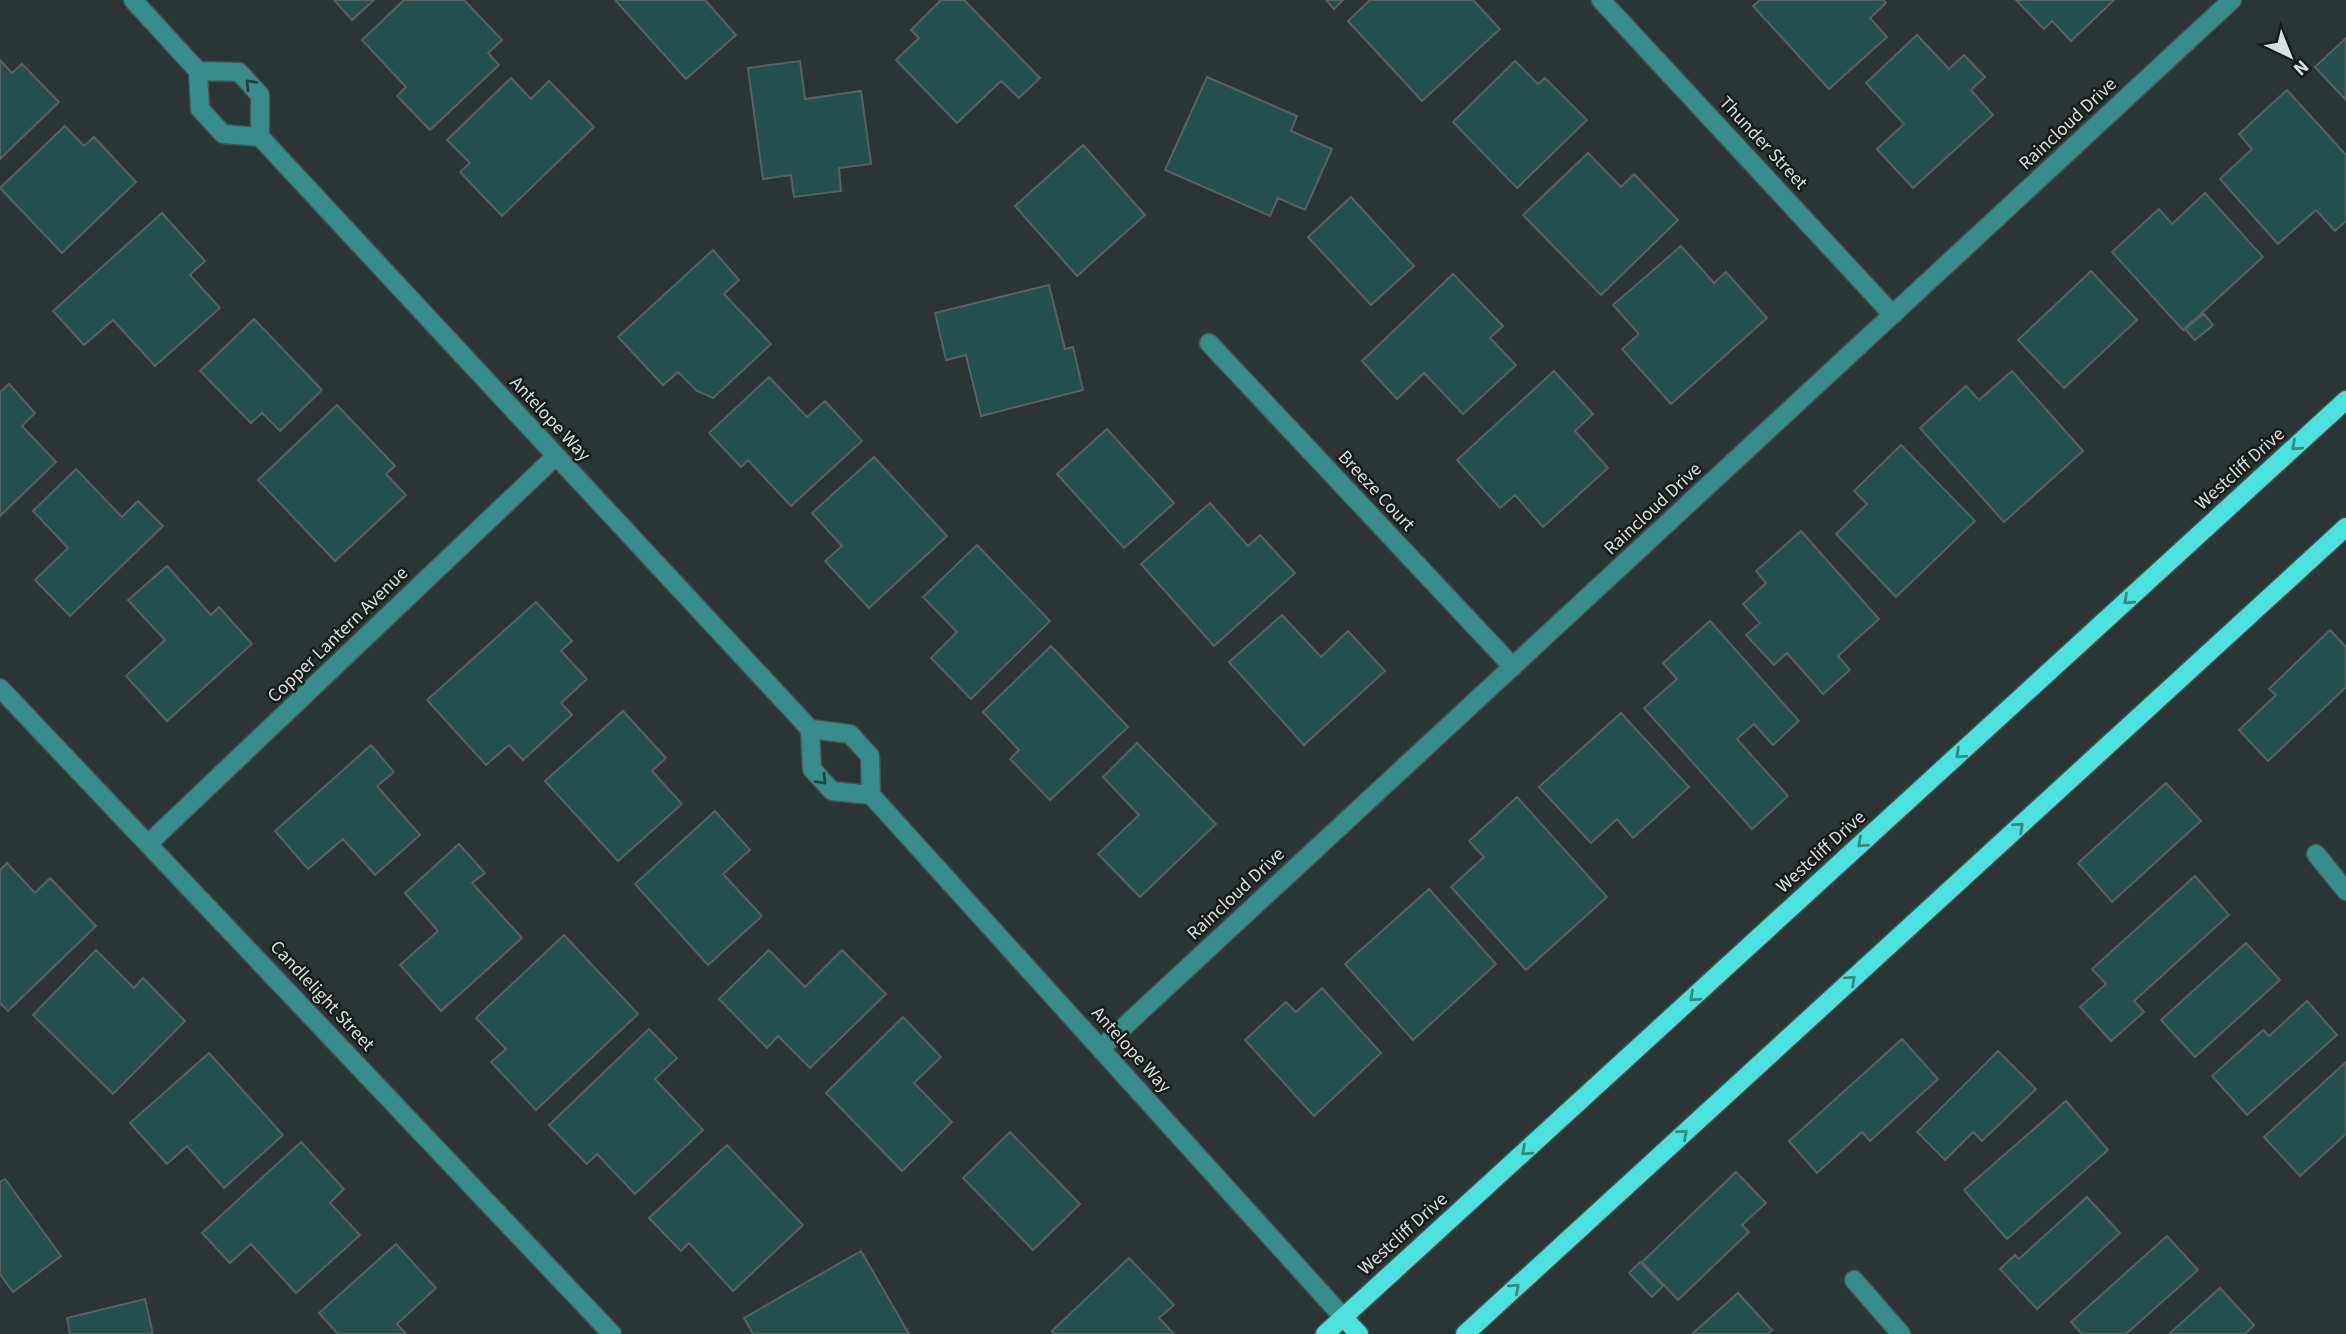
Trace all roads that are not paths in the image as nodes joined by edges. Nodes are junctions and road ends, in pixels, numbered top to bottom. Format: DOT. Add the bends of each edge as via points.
graph roads {
  1 [pos="133,0"];
  2 [pos="1601,0"];
  3 [pos="2232,0"];
  4 [pos="198,71"];
  5 [pos="260,137"];
  6 [pos="1893,315"];
  7 [pos="1209,343"];
  8 [pos="2346,400"];
  9 [pos="556,456"];
  10 [pos="2346,527"];
  11 [pos="1513,667"];
  12 [pos="0,688"];
  13 [pos="810,729"];
  14 [pos="871,795"];
  15 [pos="149,844"];
  16 [pos="2316,854"];
  17 [pos="2346,891"];
  18 [pos="1101,1048"];
  19 [pos="1854,1280"];
  20 [pos="1343,1317"];
  21 [pos="612,1334"];
  22 [pos="1325,1334"];
  23 [pos="1359,1334"];
  24 [pos="1465,1334"];
  25 [pos="1901,1334"];
  1 -- 4 [label="street"];
  2 -- 6 [label="street, Thunder Street"];
  3 -- 6 [label="street, Raincloud Drive"];
  4 -- 5 [label="street" via="200,108 207,117 223,134"];
  5 -- 4 [label="street, one-way" via="260,95 239,72"];
  5 -- 9 [label="street, Antelope Way"];
  6 -- 11 [label="street, Raincloud Drive"];
  7 -- 11 [label="street, Breeze Court"];
  8 -- 20 [label="main road, Westcliff Drive, one-way"];
  9 -- 13 [label="street, Antelope Way"];
  9 -- 15 [label="street, Copper Lantern Avenue"];
  24 -- 10 [label="main road, one-way"];
  11 -- 18 [label="street, Raincloud Drive"];
  12 -- 15 [label="street, Candlelight Street"];
  13 -- 14 [label="street, one-way" via="812,769 818,777 832,791"];
  13 -- 14 [label="street" via="850,734 863,748 870,756"];
  14 -- 18 [label="street, Antelope Way"];
  15 -- 21 [label="street, Candlelight Street"];
  16 -- 17 [label="street"];
  18 -- 20 [label="street, Antelope Way"];
  19 -- 25 [label="street"];
  20 -- 22 [label="main road, Westcliff Drive"];
  20 -- 23 [label="main road, Antelope Way"];
}
